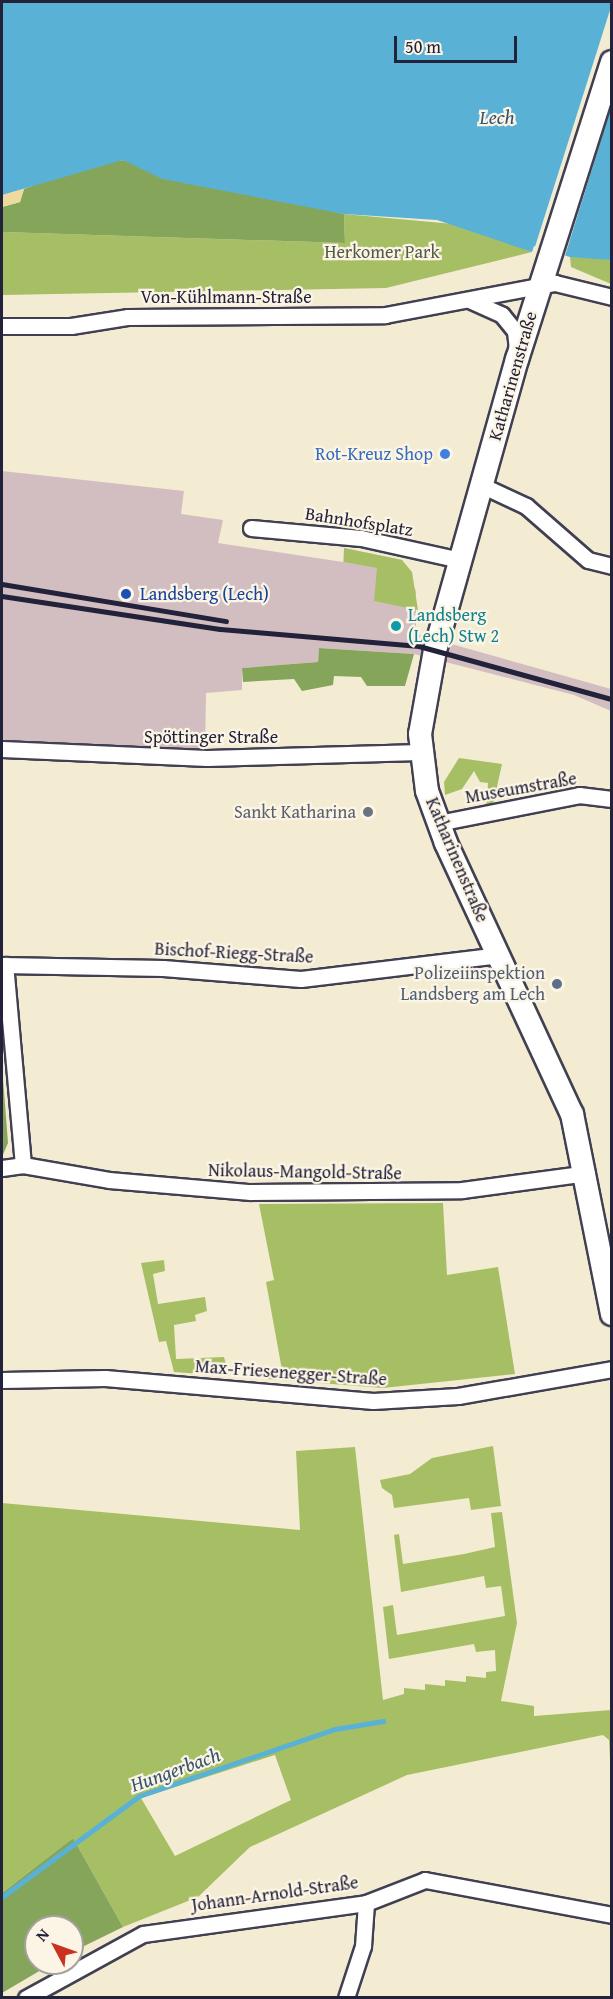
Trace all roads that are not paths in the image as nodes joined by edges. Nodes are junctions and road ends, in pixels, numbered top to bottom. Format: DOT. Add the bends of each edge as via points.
graph roads {
  1 [pos="612,62"];
  2 [pos="539,286"];
  3 [pos="612,297"];
  4 [pos="451,301"];
  5 [pos="2,326"];
  6 [pos="517,359"];
  7 [pos="481,485"];
  8 [pos="251,528"];
  9 [pos="460,560"];
  10 [pos="612,566"];
  11 [pos="2,749"];
  12 [pos="420,752"];
  13 [pos="612,799"];
  14 [pos="438,823"];
  15 [pos="500,955"];
  16 [pos="3,965"];
  17 [pos="22,1165"];
  18 [pos="2,1168"];
  19 [pos="587,1173"];
  20 [pos="612,1314"];
  21 [pos="612,1370"];
  22 [pos="2,1380"];
  23 [pos="366,1903"];
  24 [pos="612,1916"];
  25 [pos="26,1998"];
  26 [pos="346,1998"];
  1 -- 2 [label="main road, Katharinenstraße"];
  2 -- 3 [label="street, Von-Kühlmann-Straße" via="567,284"];
  2 -- 4 [label="street, Von-Kühlmann-Straße"];
  2 -- 6 [label="main road, Katharinenstraße"];
  4 -- 5 [label="street, Von-Kühlmann-Straße" via="385,315 128,317 70,326"];
  4 -- 6 [label="street, Von-Kühlmann-Straße" via="480,301 500,314 516,332"];
  6 -- 7 [label="main road, Katharinenstraße"];
  7 -- 9 [label="main road, Katharinenstraße"];
  7 -- 10 [label="street" via="525,506 588,560"];
  8 -- 9 [label="street, Bahnhofsplatz" via="361,538"];
  9 -- 12 [label="main road, Katharinenstraße" via="429,674"];
  11 -- 12 [label="street, Spöttinger Straße" via="207,758"];
  12 -- 14 [label="main road, Katharinenstraße"];
  13 -- 14 [label="street, Museumstraße" via="579,795"];
  14 -- 15 [label="main road, Katharinenstraße"];
  15 -- 16 [label="street, Bischof-Riegg-Straße" via="301,979 163,968"];
  15 -- 19 [label="main road, Katharinenstraße" via="548,1054"];
  16 -- 17 [label="street"];
  17 -- 18 [label="street, Nikolaus-Mangold-Straße"];
  17 -- 19 [label="street, Nikolaus-Mangold-Straße" via="109,1180 250,1192 462,1190"];
  19 -- 20 [label="main road, Katharinenstraße"];
  21 -- 22 [label="street, Max-Friesenegger-Straße" via="458,1396 374,1401 105,1378"];
  23 -- 24 [label="street, Johann-Arnold-Straße" via="411,1882 439,1880"];
  23 -- 25 [label="street, Johann-Arnold-Straße" via="143,1934"];
  23 -- 26 [label="street" via="363,1947"];
}
